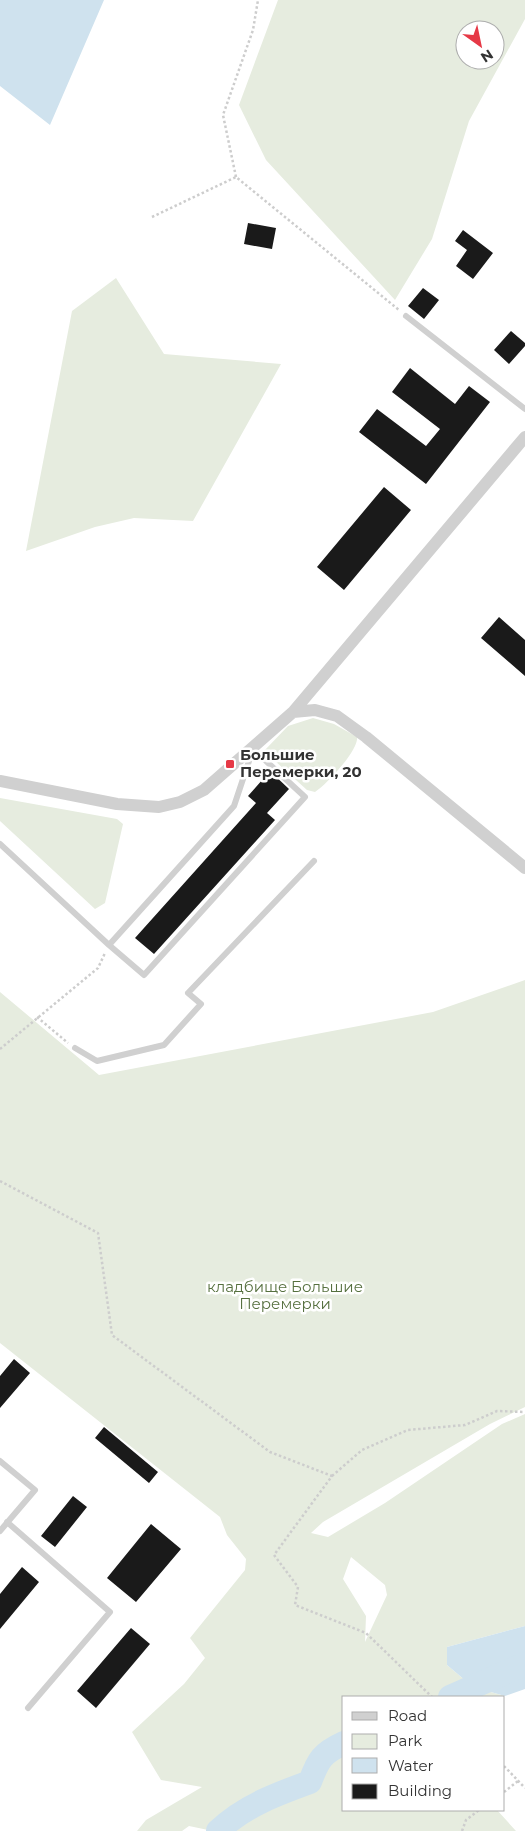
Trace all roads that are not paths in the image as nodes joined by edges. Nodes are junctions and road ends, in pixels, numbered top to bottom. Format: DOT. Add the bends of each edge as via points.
graph roads {
  1 [pos="406,316"];
  2 [pos="525,409"];
  3 [pos="525,437"];
  4 [pos="293,712"];
  5 [pos="253,749"];
  6 [pos="0,781"];
  7 [pos="0,844"];
  8 [pos="314,861"];
  9 [pos="525,868"];
  10 [pos="109,945"];
  11 [pos="75,1048"];
  12 [pos="0,1460"];
  13 [pos="8,1522"];
  14 [pos="0,1531"];
  15 [pos="28,1708"];
  1 -- 2 [label="lane"];
  3 -- 4 [label="street"];
  4 -- 5 [label="street"];
  4 -- 9 [label="street" via="315,710 337,716"];
  5 -- 6 [label="street" via="204,790 180,802 159,807 117,804"];
  5 -- 10 [label="lane" via="234,806"];
  5 -- 10 [label="lane" via="305,797 144,975"];
  7 -- 10 [label="lane"];
  8 -- 11 [label="lane" via="188,993 201,1004 164,1044 97,1061"];
  12 -- 13 [label="lane" via="35,1490"];
  13 -- 14 [label="lane"];
  13 -- 15 [label="lane" via="110,1612"];
}
